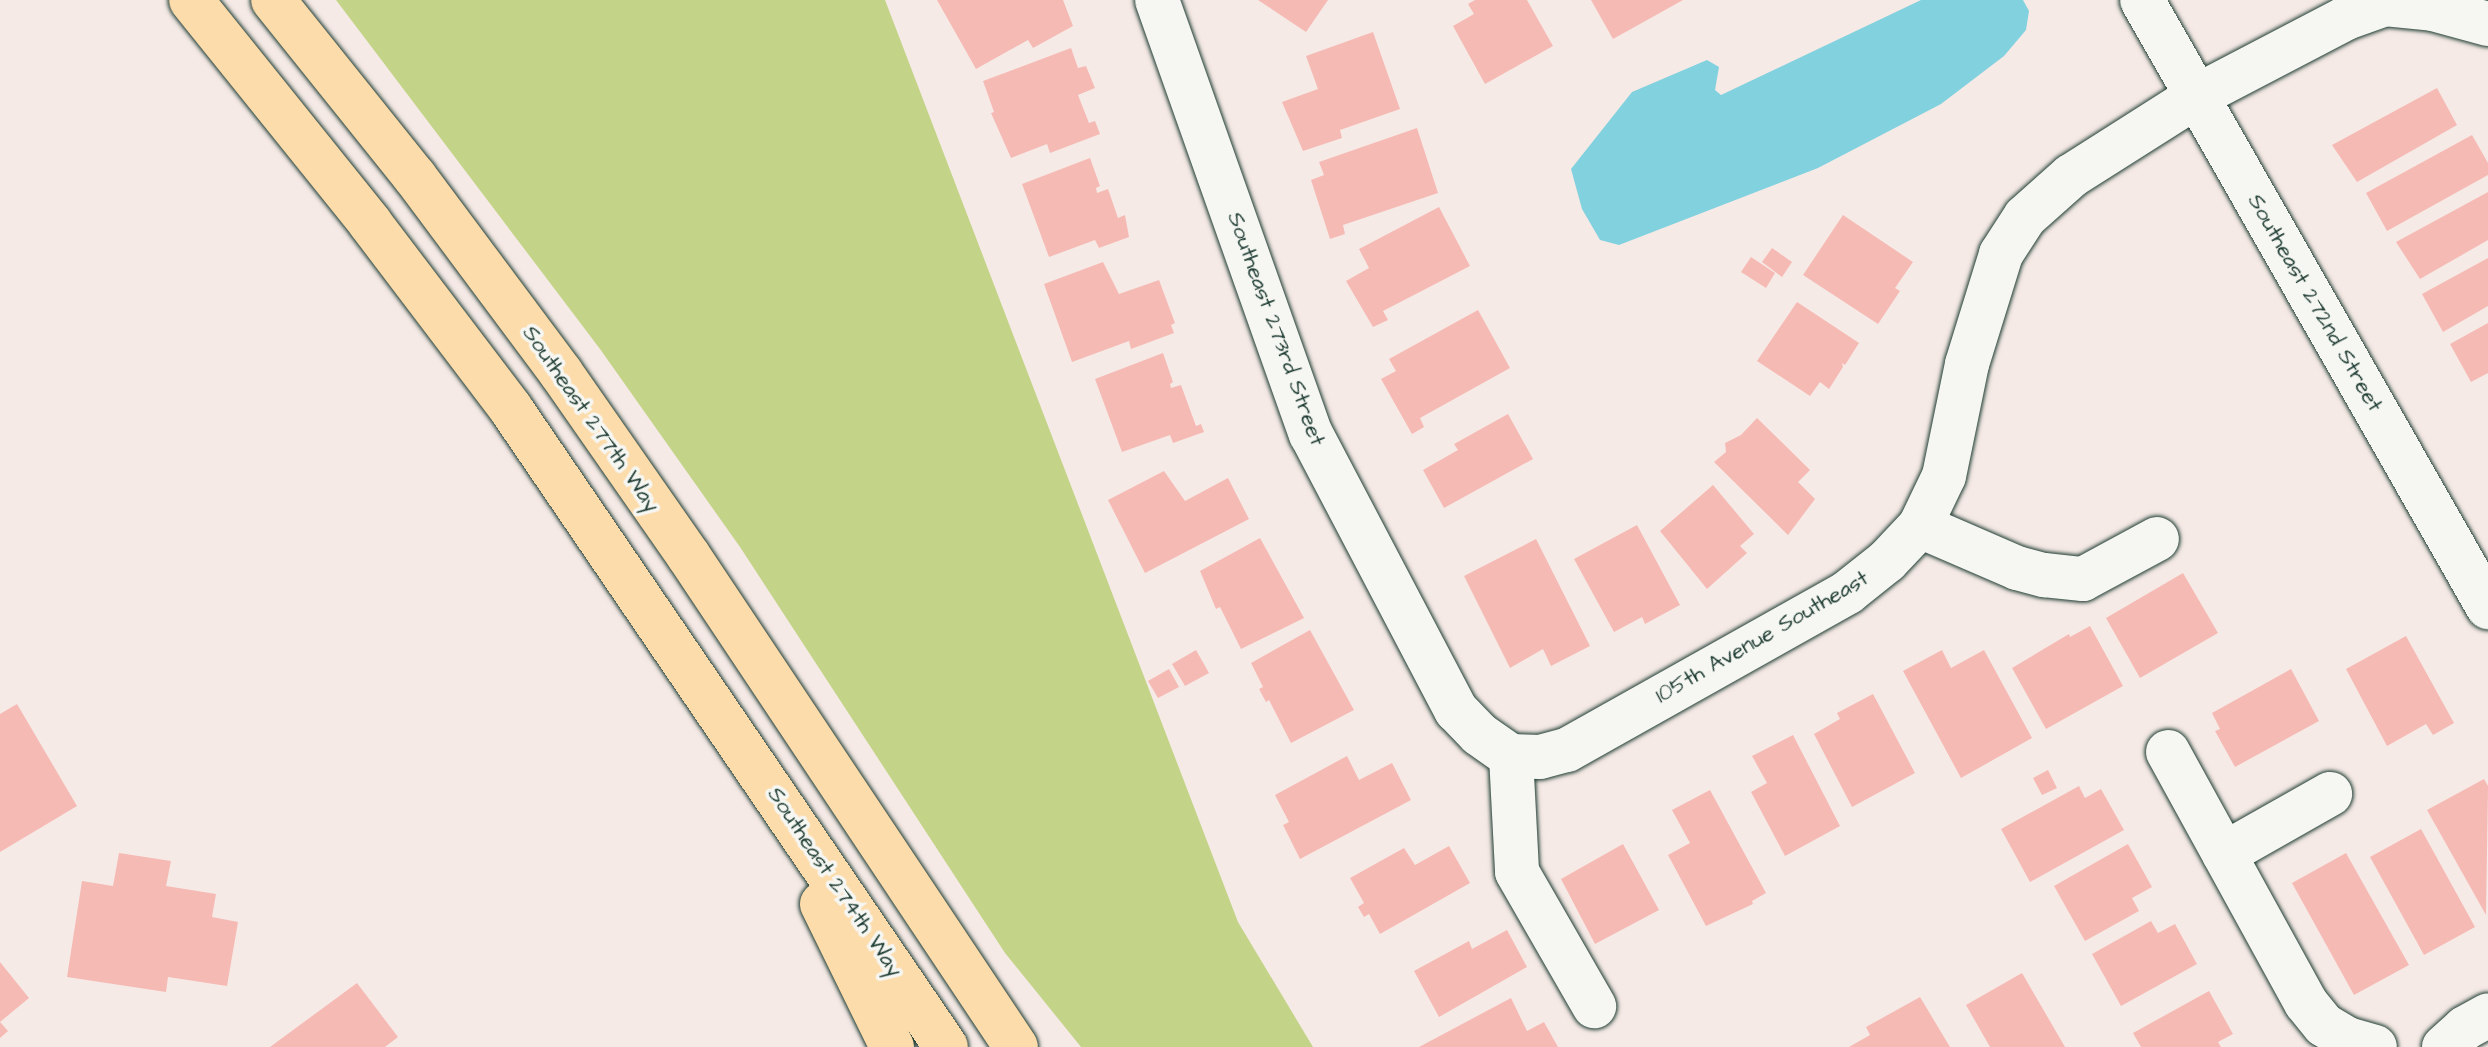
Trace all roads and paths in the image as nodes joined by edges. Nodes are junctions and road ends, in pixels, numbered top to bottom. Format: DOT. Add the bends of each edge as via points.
graph roads {
  1 [pos="191,0"];
  2 [pos="273,0"];
  3 [pos="1157,0"];
  4 [pos="2142,0"];
  5 [pos="2488,24"];
  6 [pos="2197,96"];
  7 [pos="1920,526"];
  8 [pos="2157,539"];
  9 [pos="2488,607"];
  10 [pos="722,719"];
  11 [pos="2168,752"];
  12 [pos="1511,756"];
  13 [pos="2330,794"];
  14 [pos="2224,854"];
  15 [pos="885,855"];
  16 [pos="1594,1006"];
  17 [pos="2488,1015"];
  18 [pos="892,1047"];
  19 [pos="946,1047"];
  20 [pos="1016,1047"];
  21 [pos="1045,1047"];
  22 [pos="2375,1047"];
  23 [pos="2444,1047"];
  1 -- 10 [label="main road" via="511,409"];
  2 -- 15 [label="main road, Southeast 277th Way" via="415,177 561,373"];
  3 -- 12 [label="street, Southeast 273rd Street" via="1311,434 1456,710"];
  4 -- 6 [label="street, Southeast 272nd Street"];
  5 -- 6 [label="street, 105th Avenue Southeast" via="2433,9 2385,4 2346,18"];
  6 -- 7 [label="street, 105th Avenue Southeast" via="2071,176 2025,217 2001,254 1967,364 1944,476"];
  6 -- 9 [label="street, Southeast 272nd Street"];
  7 -- 8 [label="street" via="2017,568 2083,579"];
  7 -- 12 [label="street, 105th Avenue Southeast" via="1848,592 1594,735 1554,753"];
  10 -- 18 [label="main road" via="839,935"];
  10 -- 19 [label="main road, Southeast 274th Way"];
  11 -- 14 [label="street"];
  12 -- 16 [label="street" via="1517,872"];
  13 -- 14 [label="street"];
  14 -- 22 [label="street" via="2306,1003 2324,1025"];
  15 -- 20 [label="main road"];
  15 -- 21 [label="main road"];
  17 -- 23 [label="street"];
}
